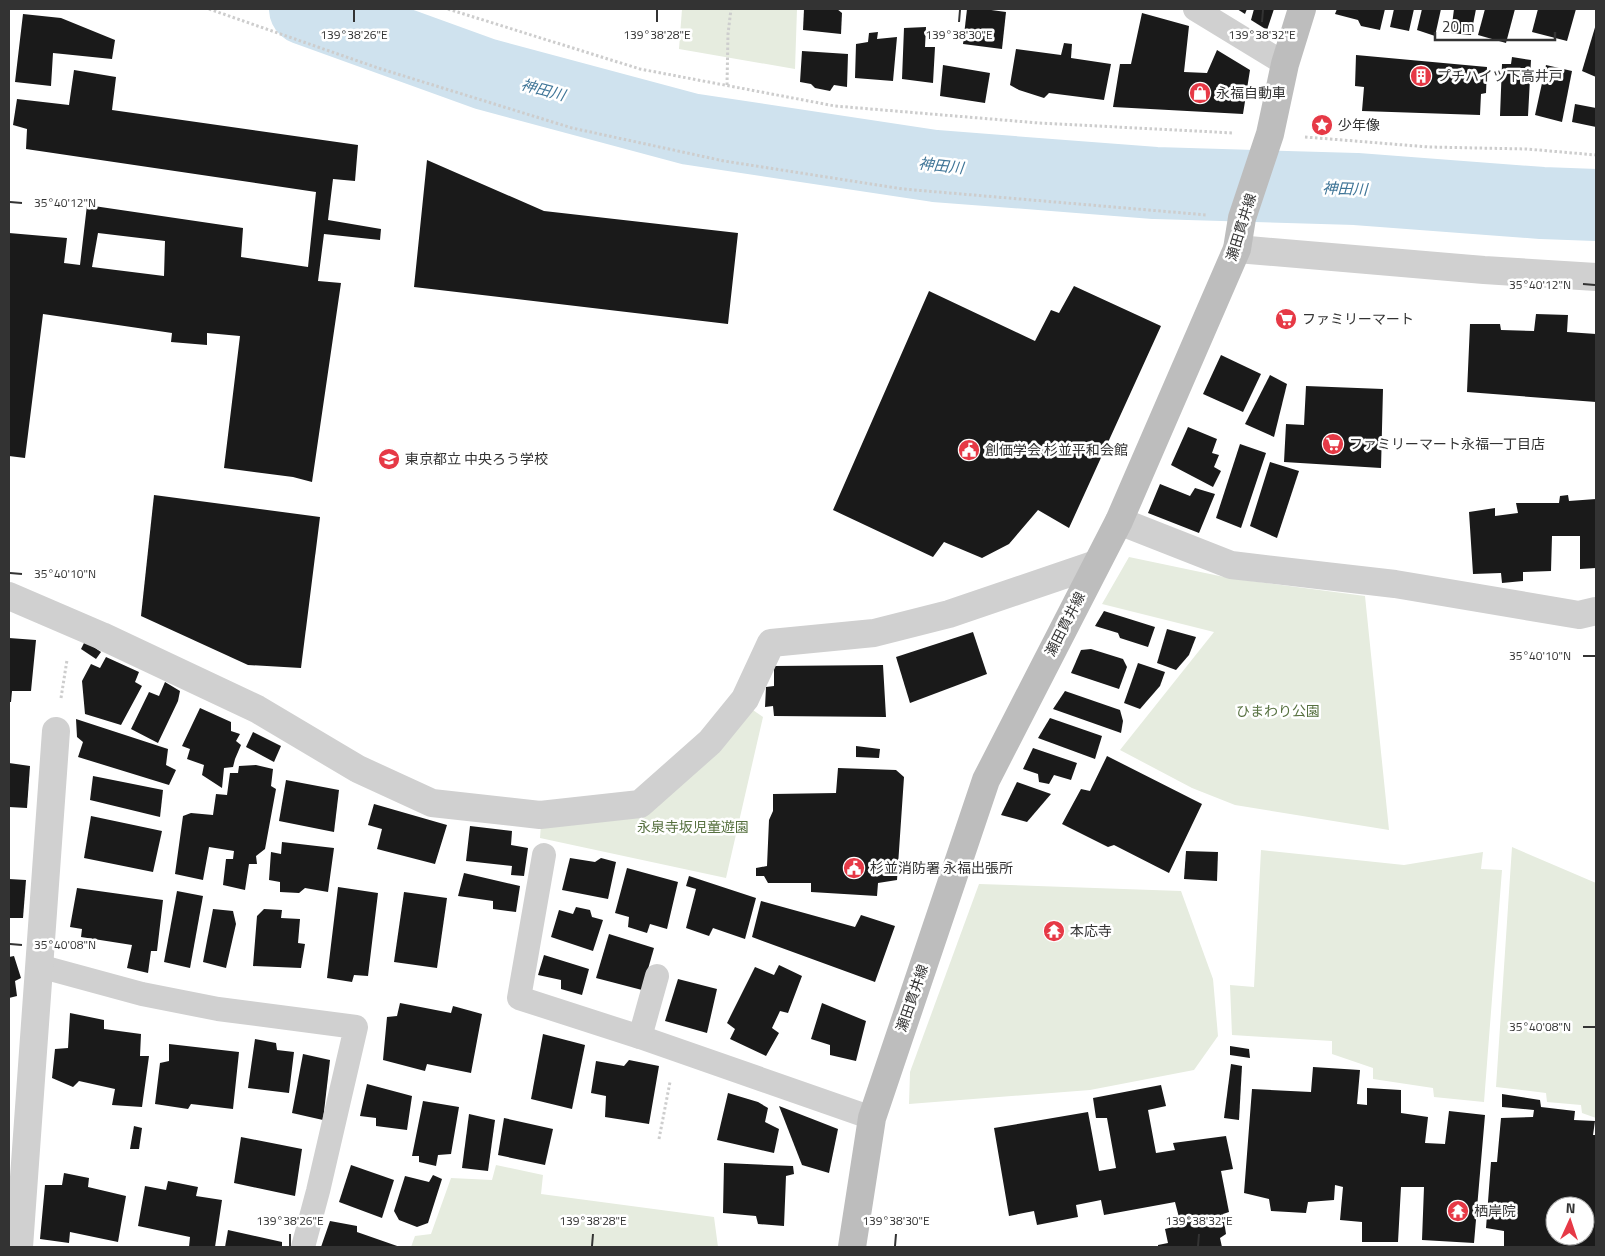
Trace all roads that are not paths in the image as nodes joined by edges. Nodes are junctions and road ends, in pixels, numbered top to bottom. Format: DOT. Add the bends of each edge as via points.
graph roads {
  1 [pos="1195,9"];
  2 [pos="1302,9"];
  3 [pos="1284,64"];
  4 [pos="1237,250"];
  5 [pos="1596,277"];
  6 [pos="1119,521"];
  7 [pos="1096,564"];
  8 [pos="9,596"];
  9 [pos="1596,612"];
  10 [pos="56,731"];
  11 [pos="544,855"];
  12 [pos="39,966"];
  13 [pos="657,976"];
  14 [pos="640,1037"];
  15 [pos="872,1118"];
  16 [pos="19,1247"];
  17 [pos="302,1247"];
  18 [pos="852,1247"];
  1 -- 3 [label="lane"];
  2 -- 3 [label="main road, 瀬田貫井線"];
  3 -- 4 [label="main road, 瀬田貫井線" via="1267,142 1244,212"];
  4 -- 5 [label="street"];
  4 -- 6 [label="main road, 瀬田貫井線"];
  6 -- 7 [label="main road, 瀬田貫井線"];
  6 -- 9 [label="street" via="1230,564 1395,584 1579,615"];
  7 -- 8 [label="street" via="949,614 874,633 771,643 745,699 710,742 640,804 540,815 432,803 358,769 257,709"];
  7 -- 15 [label="main road, 瀬田貫井線" via="986,780"];
  10 -- 12 [label="street"];
  11 -- 14 [label="lane" via="519,998"];
  12 -- 16 [label="street"];
  12 -- 17 [label="lane" via="142,994 218,1009 356,1027"];
  13 -- 14 [label="lane"];
  14 -- 15 [label="lane"];
  15 -- 18 [label="main road, 瀬田貫井線"];
}
